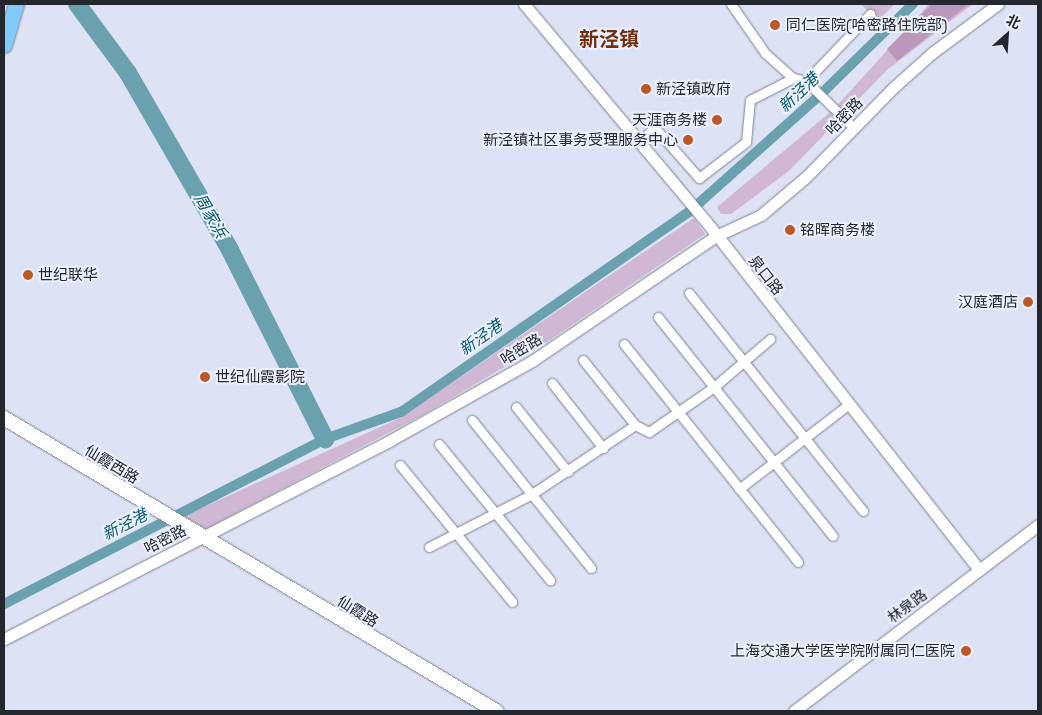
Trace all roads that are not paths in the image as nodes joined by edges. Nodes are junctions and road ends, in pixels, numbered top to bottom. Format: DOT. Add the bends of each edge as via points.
graph roads {
  1 [pos="524,4"];
  2 [pos="730,4"];
  3 [pos="998,4"];
  4 [pos="15,6"];
  5 [pos="870,14"];
  6 [pos="4,45"];
  7 [pos="793,78"];
  8 [pos="806,81"];
  9 [pos="854,128"];
  10 [pos="638,141"];
  11 [pos="714,232"];
  12 [pos="689,293"];
  13 [pos="658,317"];
  14 [pos="770,339"];
  15 [pos="624,344"];
  16 [pos="583,360"];
  17 [pos="743,362"];
  18 [pos="552,383"];
  19 [pos="714,388"];
  20 [pos="849,404"];
  21 [pos="516,407"];
  22 [pos="679,413"];
  23 [pos="4,418"];
  24 [pos="472,420"];
  25 [pos="635,425"];
  26 [pos="805,438"];
  27 [pos="439,444"];
  28 [pos="603,448"];
  29 [pos="774,462"];
  30 [pos="400,465"];
  31 [pos="568,472"];
  32 [pos="740,489"];
  33 [pos="532,494"];
  34 [pos="494,512"];
  35 [pos="863,512"];
  36 [pos="1038,525"];
  37 [pos="454,532"];
  38 [pos="205,536"];
  39 [pos="833,536"];
  40 [pos="429,547"];
  41 [pos="798,562"];
  42 [pos="591,568"];
  43 [pos="979,570"];
  44 [pos="550,580"];
  45 [pos="512,602"];
  46 [pos="4,640"];
  47 [pos="496,711"];
  48 [pos="794,711"];
  1 -- 10 [label="street, 泉口路"];
  2 -- 7 [label="street" via="766,53"];
  3 -- 9 [label="street, 哈密路" via="932,53"];
  4 -- 6 [label="main road"];
  5 -- 8 [label="street"];
  7 -- 8 [label="street"];
  7 -- 10 [label="street" via="750,100 746,142 699,178 655,128"];
  8 -- 9 [label="street"];
  9 -- 11 [label="street, 哈密路" via="761,216"];
  10 -- 11 [label="street, 泉口路"];
  11 -- 20 [label="street, 泉口路"];
  11 -- 38 [label="street, 哈密路" via="532,361 389,441"];
  12 -- 17 [label="street"];
  13 -- 19 [label="street"];
  14 -- 17 [label="street"];
  15 -- 22 [label="street"];
  16 -- 25 [label="street"];
  17 -- 19 [label="street"];
  17 -- 26 [label="street"];
  18 -- 28 [label="street"];
  19 -- 22 [label="street"];
  19 -- 29 [label="street"];
  20 -- 26 [label="street"];
  20 -- 43 [label="street, 泉口路"];
  21 -- 31 [label="street"];
  22 -- 25 [label="street" via="649,432"];
  22 -- 32 [label="street"];
  23 -- 38 [label="main road, 仙霞西路"];
  24 -- 33 [label="street"];
  25 -- 28 [label="street"];
  26 -- 29 [label="street"];
  26 -- 35 [label="street"];
  27 -- 34 [label="street"];
  28 -- 31 [label="street"];
  29 -- 32 [label="street"];
  29 -- 39 [label="street"];
  30 -- 37 [label="street"];
  31 -- 33 [label="street"];
  32 -- 41 [label="street"];
  33 -- 34 [label="street"];
  33 -- 42 [label="street"];
  34 -- 37 [label="street"];
  34 -- 44 [label="street"];
  36 -- 43 [label="street, 林泉路"];
  37 -- 40 [label="street"];
  37 -- 45 [label="street"];
  38 -- 46 [label="street, 哈密路"];
  38 -- 47 [label="main road, 仙霞路"];
  43 -- 48 [label="street, 林泉路"];
}
